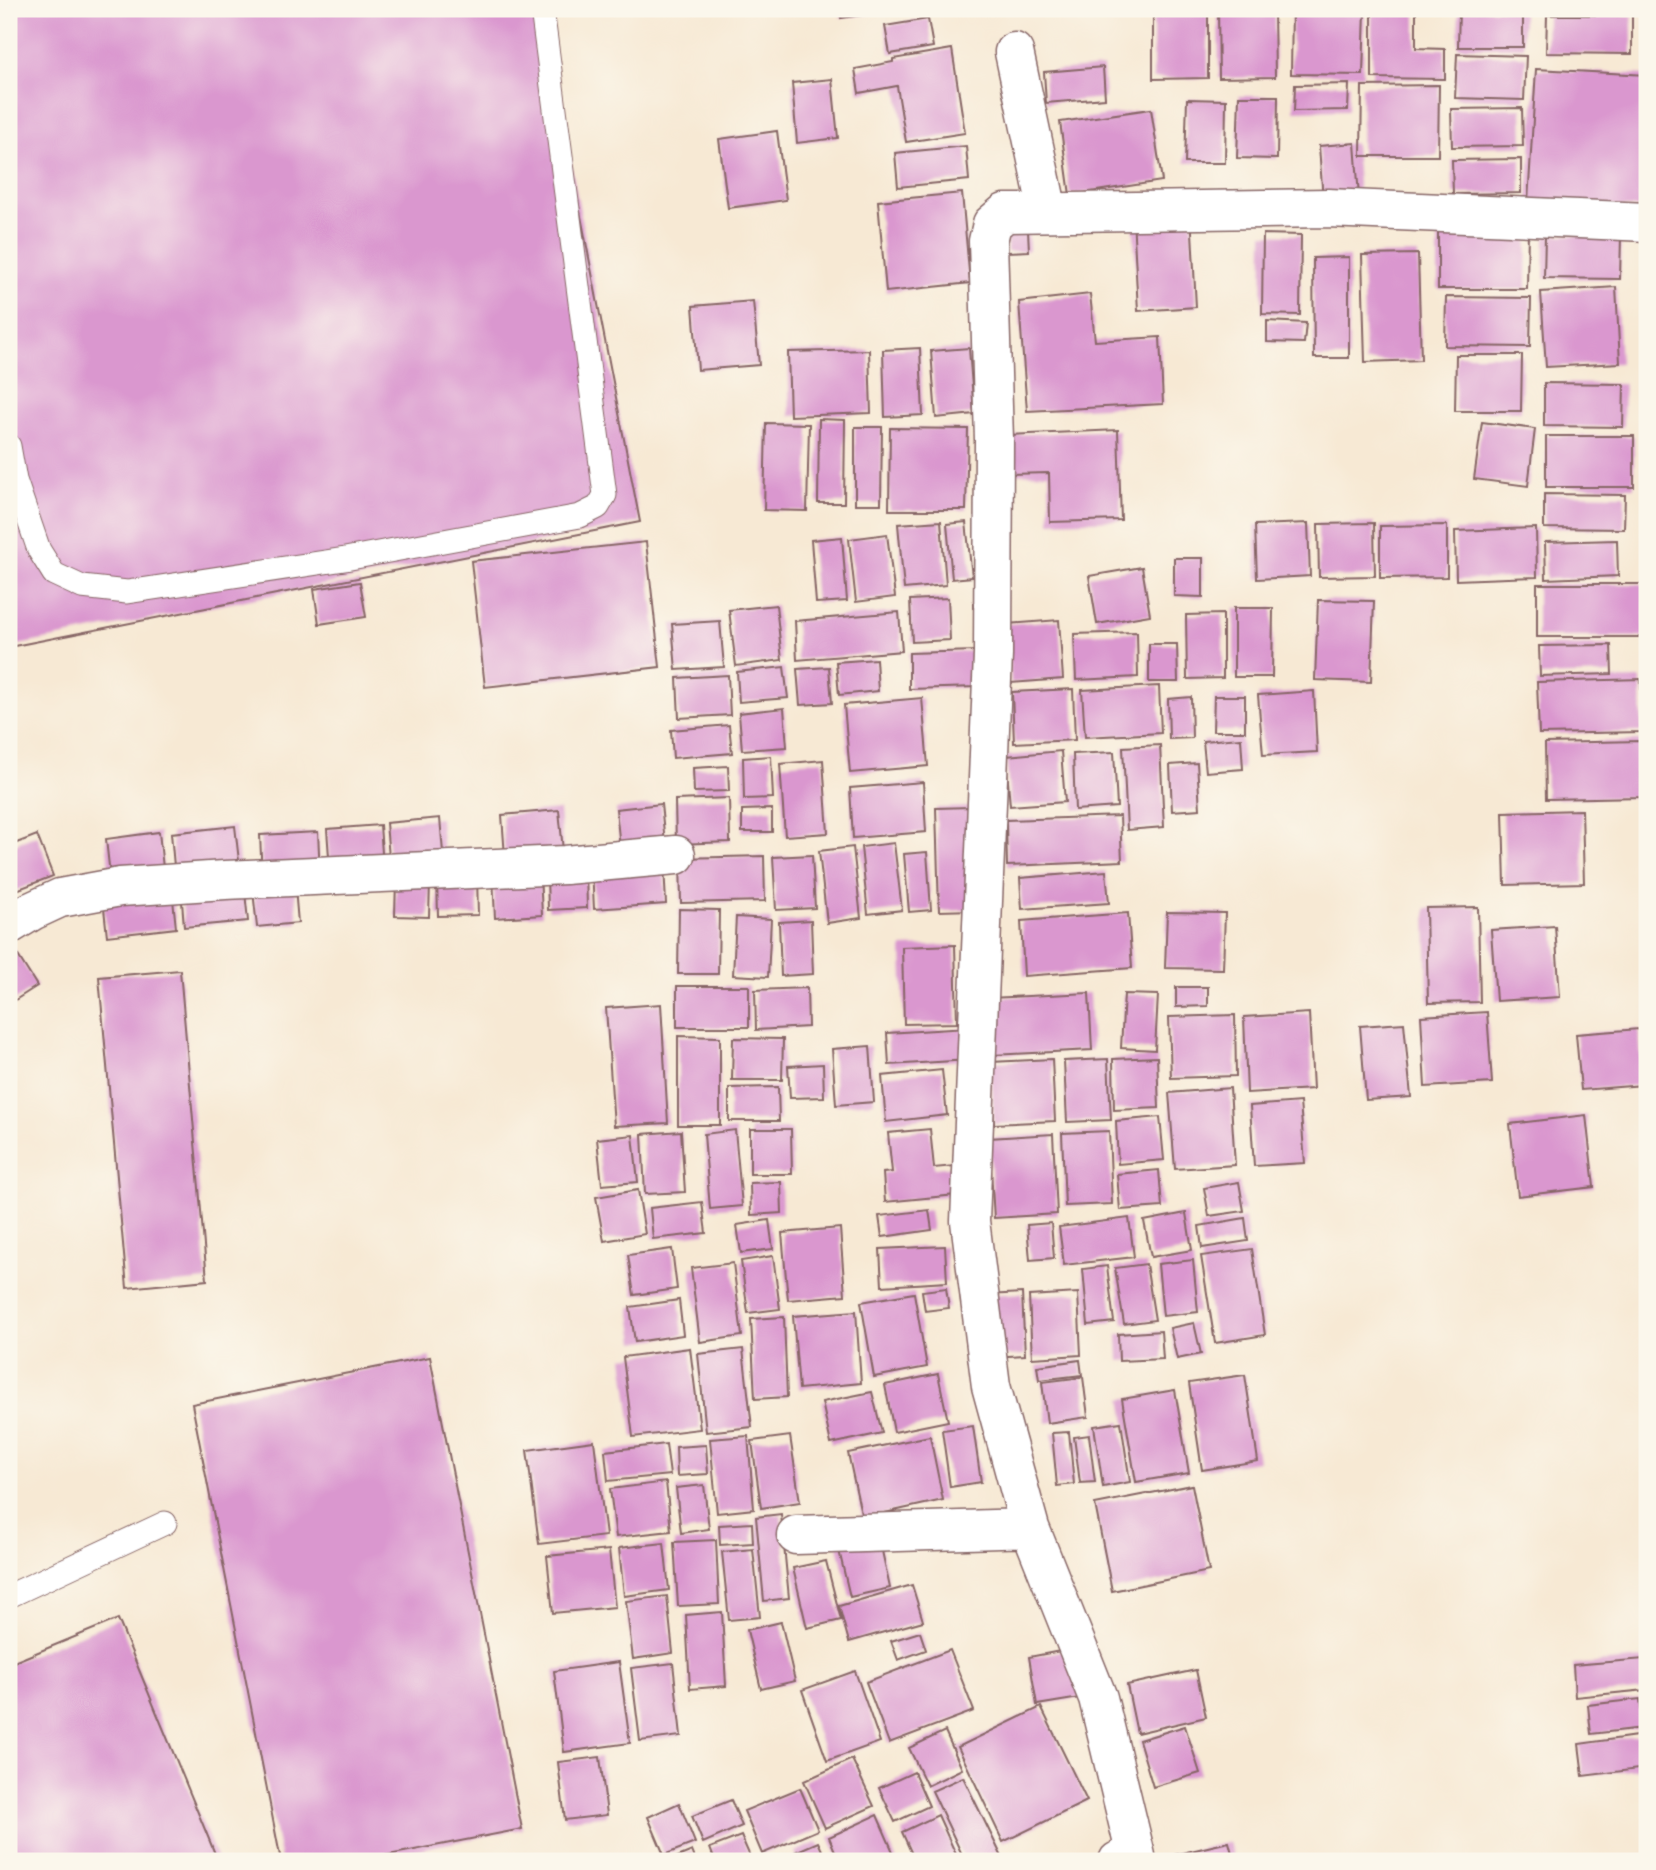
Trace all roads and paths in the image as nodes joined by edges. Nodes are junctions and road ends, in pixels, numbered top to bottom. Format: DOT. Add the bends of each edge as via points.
graph roads {
  1 [pos="542,9"];
  2 [pos="1013,52"];
  3 [pos="1048,212"];
  4 [pos="1647,222"];
  5 [pos="9,446"];
  6 [pos="12,480"];
  7 [pos="676,855"];
  8 [pos="9,925"];
  9 [pos="166,1524"];
  10 [pos="1030,1528"];
  11 [pos="796,1535"];
  12 [pos="9,1596"];
  13 [pos="1131,1859"];
  1 -- 6 [label="lane" via="605,495 598,507 580,516 345,559 127,592 82,587 54,574 39,550"];
  2 -- 3 [label="street"];
  3 -- 4 [label="street" via="1328,208"];
  3 -- 10 [label="street" via="1005,213 992,224 988,241 994,440 993,655 970,1222 991,1386"];
  5 -- 6 [label="lane"];
  7 -- 8 [label="street" via="565,865 120,887 60,898"];
  9 -- 12 [label="lane"];
  10 -- 11 [label="street"];
  10 -- 13 [label="street" via="1098,1698"];
}
